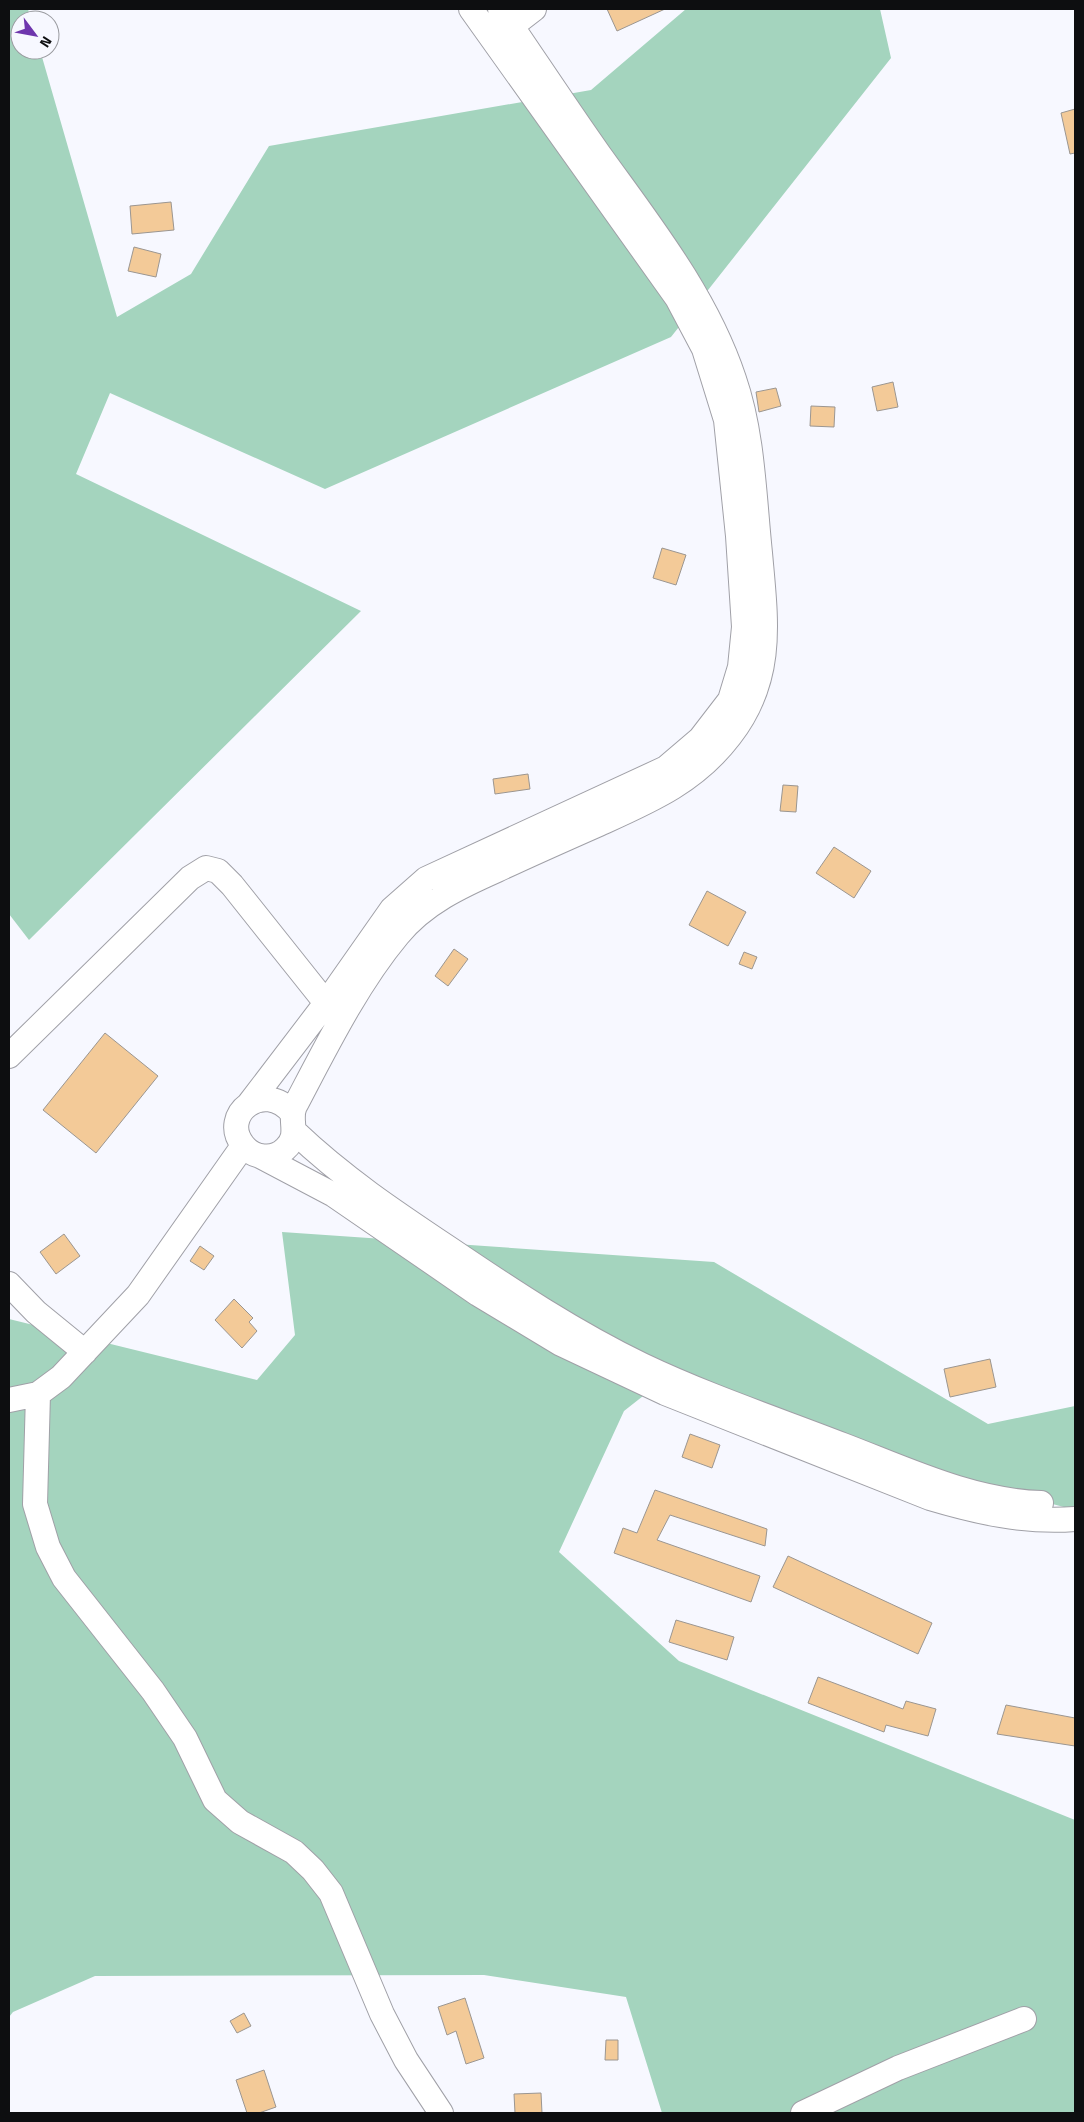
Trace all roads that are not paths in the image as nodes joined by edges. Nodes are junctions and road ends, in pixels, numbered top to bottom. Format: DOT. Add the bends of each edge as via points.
graph roads {
  1 [pos="471,9"];
  2 [pos="534,9"];
  3 [pos="506,18"];
  4 [pos="326,1003"];
  5 [pos="9,1056"];
  6 [pos="249,1104"];
  7 [pos="293,1122"];
  8 [pos="251,1151"];
  9 [pos="9,1284"];
  10 [pos="86,1352"];
  11 [pos="38,1394"];
  12 [pos="9,1400"];
  13 [pos="1075,1504"];
  14 [pos="1075,1519"];
  15 [pos="1024,2019"];
  16 [pos="441,2113"];
  17 [pos="802,2113"];
  1 -- 4 [label="street" via="677,298 704,349 726,420 744,618 740,667 730,700 700,739 666,768 426,879 392,909"];
  2 -- 3 [label="street"];
  3 -- 7 [label="street" via="675,260 705,310 735,381 745,422 766,621 759,682 748,711 728,739 682,783 646,803 435,901 399,933 364,982"];
  4 -- 5 [label="street" via="232,885 218,871 206,868 190,878"];
  4 -- 6 [label="street"];
  6 -- 7 [label="street" via="258,1100 277,1100"];
  6 -- 8 [label="street" via="242,1111 237,1129"];
  7 -- 8 [label="street" via="286,1149 269,1157"];
  7 -- 13 [label="street" via="366,1192 524,1299 644,1366 915,1472 986,1496 1021,1502"];
  8 -- 10 [label="street" via="138,1295"];
  8 -- 14 [label="street" via="334,1194 478,1294 553,1339 624,1375 930,1498 974,1512 1015,1518"];
  9 -- 10 [label="street" via="36,1312"];
  10 -- 11 [label="street"];
  11 -- 12 [label="street"];
  11 -- 16 [label="street" via="35,1504 48,1547 64,1578 153,1691 185,1738 215,1800 240,1822 294,1852 331,1893 382,2014 406,2060"];
  15 -- 17 [label="street" via="898,2068"];
}
